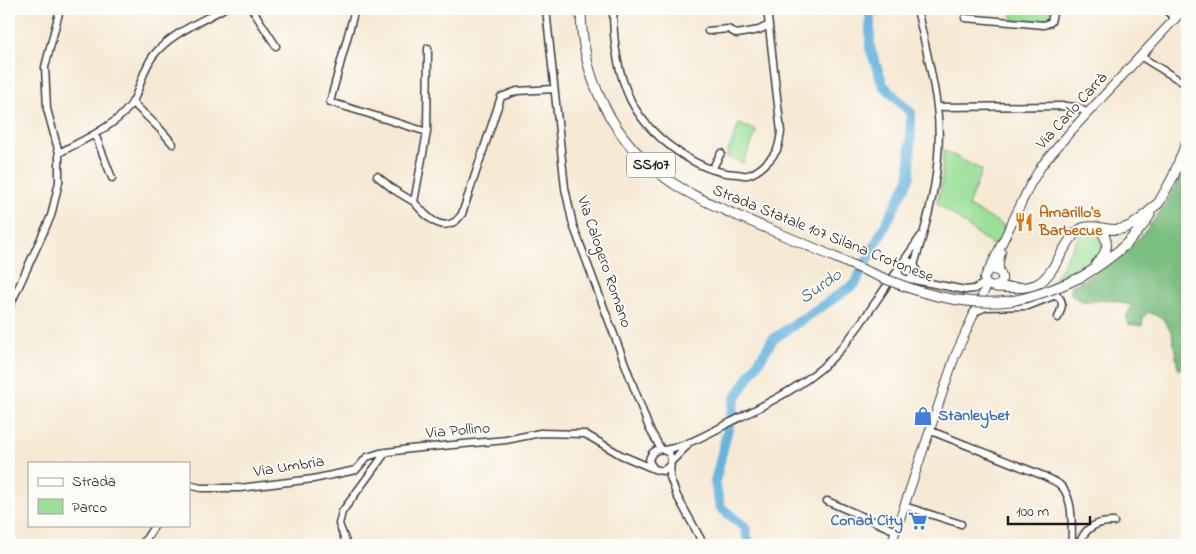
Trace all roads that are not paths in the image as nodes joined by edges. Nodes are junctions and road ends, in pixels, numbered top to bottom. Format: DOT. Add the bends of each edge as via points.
graph roads {
  1 [pos="60,9"];
  2 [pos="223,9"];
  3 [pos="252,9"];
  4 [pos="355,9"];
  5 [pos="546,9"];
  6 [pos="580,9"];
  7 [pos="613,9"];
  8 [pos="767,9"];
  9 [pos="917,9"];
  10 [pos="1054,9"];
  11 [pos="1166,9"];
  12 [pos="1184,9"];
  13 [pos="965,18"];
  14 [pos="1174,18"];
  15 [pos="769,25"];
  16 [pos="708,31"];
  17 [pos="276,46"];
  18 [pos="428,48"];
  19 [pos="1140,56"];
  20 [pos="1187,85"];
  21 [pos="554,89"];
  22 [pos="132,102"];
  23 [pos="938,107"];
  24 [pos="1088,113"];
  25 [pos="427,132"];
  26 [pos="95,134"];
  27 [pos="1187,141"];
  28 [pos="174,144"];
  29 [pos="59,153"];
  30 [pos="721,153"];
  31 [pos="712,169"];
  32 [pos="377,176"];
  33 [pos="112,178"];
  34 [pos="1161,200"];
  35 [pos="414,202"];
  36 [pos="1099,228"];
  37 [pos="924,231"];
  38 [pos="904,262"];
  39 [pos="915,266"];
  40 [pos="898,270"];
  41 [pos="1083,276"];
  42 [pos="902,278"];
  43 [pos="909,279"];
  44 [pos="992,280"];
  45 [pos="929,282"];
  46 [pos="965,290"];
  47 [pos="880,296"];
  48 [pos="980,300"];
  49 [pos="9,308"];
  50 [pos="975,311"];
  51 [pos="1058,318"];
  52 [pos="649,428"];
  53 [pos="931,431"];
  54 [pos="692,442"];
  55 [pos="662,449"];
  56 [pos="386,452"];
  57 [pos="651,454"];
  58 [pos="633,461"];
  59 [pos="670,464"];
  60 [pos="655,470"];
  61 [pos="190,485"];
  62 [pos="677,496"];
  63 [pos="827,501"];
  64 [pos="904,506"];
  65 [pos="1114,522"];
  66 [pos="961,524"];
  67 [pos="154,526"];
  68 [pos="896,531"];
  69 [pos="142,545"];
  70 [pos="347,545"];
  71 [pos="704,545"];
  72 [pos="891,545"];
  73 [pos="1072,545"];
  74 [pos="1079,545"];
  1 -- 29 [label="street" via="45,67 47,110"];
  2 -- 22 [label="street" via="175,36 154,55"];
  3 -- 17 [label="street"];
  4 -- 25 [label="street" via="330,102"];
  5 -- 21 [label="street, Via Calogero Romano"];
  6 -- 41 [label="highway, Strada Statale 107 Silana Crotonese / SS107, bridge" via="581,31 591,77 609,118 632,149 667,179 702,200 920,292 962,301 1011,301 1060,287"];
  7 -- 31 [label="street" via="615,53 632,103 672,148"];
  8 -- 15 [label="street"];
  9 -- 23 [label="street"];
  10 -- 13 [label="street" via="1051,22 1044,25"];
  11 -- 14 [label="street"];
  12 -- 14 [label="main road, Via Carlo Carrà"];
  14 -- 19 [label="main road, Via Carlo Carrà"];
  15 -- 16 [label="street" via="737,34 728,29"];
  15 -- 31 [label="street" via="781,132 777,149 766,165 748,175 725,174"];
  18 -- 25 [label="street"];
  19 -- 20 [label="street"];
  19 -- 24 [label="main road, Via Carlo Carrà"];
  21 -- 35 [label="street" via="517,91 500,97 462,214 453,223 444,225 431,220"];
  21 -- 52 [label="street, Via Calogero Romano" via="564,188 573,225"];
  22 -- 26 [label="street" via="114,122"];
  22 -- 28 [label="street"];
  23 -- 24 [label="street" via="1066,106"];
  23 -- 37 [label="street" via="939,152"];
  24 -- 44 [label="main road, Via Carlo Carrà" via="1054,149 1036,175 1002,245"];
  25 -- 35 [label="street"];
  26 -- 29 [label="street"];
  26 -- 33 [label="street"];
  27 -- 34 [label="highway, Strada Statale 107 Silana Crotonese / SS107"];
  29 -- 49 [label="street" via="59,182 51,216"];
  30 -- 31 [label="street"];
  32 -- 35 [label="street"];
  34 -- 36 [label="highway" via="1132,225 1122,229"];
  34 -- 41 [label="highway, Strada Statale 107 Silana Crotonese / SS107" via="1134,237 1102,265"];
  36 -- 41 [label="highway" via="1107,240 1106,252"];
  36 -- 44 [label="highway" via="1088,226 1072,236 1047,278 1033,286 1019,288"];
  37 -- 38 [label="street"];
  37 -- 39 [label="street"];
  38 -- 39 [label="street"];
  38 -- 40 [label="street"];
  39 -- 43 [label="street" via="914,276"];
  39 -- 45 [label="street"];
  40 -- 42 [label="street"];
  40 -- 47 [label="street"];
  42 -- 43 [label="street"];
  42 -- 47 [label="street"];
  43 -- 45 [label="street"];
  44 -- 46 [label="street"];
  44 -- 48 [label="main road, Via Carlo Carrà"];
  44 -- 50 [label="main road"];
  45 -- 46 [label="street"];
  46 -- 48 [label="street"];
  47 -- 54 [label="street" via="827,363 791,390"];
  48 -- 50 [label="main road, Via Carlo Carrà"];
  50 -- 51 [label="street" via="986,307 1028,306 1056,295 1062,303"];
  50 -- 53 [label="main road" via="955,356"];
  52 -- 55 [label="street"];
  52 -- 57 [label="street" via="653,444"];
  53 -- 64 [label="main road"];
  53 -- 73 [label="street" via="1059,484 1069,502"];
  54 -- 55 [label="street"];
  54 -- 59 [label="street"];
  55 -- 57 [label="street"];
  55 -- 59 [label="street" via="670,456"];
  56 -- 58 [label="street, Via Pollino" via="506,440 540,433 580,433"];
  56 -- 61 [label="street, Via Umbria" via="368,458 356,470 313,479 240,488"];
  56 -- 70 [label="street" via="342,512 339,524"];
  57 -- 58 [label="street" via="644,460"];
  57 -- 60 [label="street" via="649,461"];
  58 -- 60 [label="street, Via Pollino"];
  59 -- 60 [label="street" via="666,470"];
  59 -- 62 [label="street" via="670,477"];
  60 -- 62 [label="street" via="667,479"];
  62 -- 71 [label="street"];
  63 -- 68 [label="street"];
  64 -- 66 [label="street"];
  64 -- 68 [label="main road"];
  65 -- 74 [label="street" via="1104,521 1088,529"];
  67 -- 69 [label="street"];
  68 -- 72 [label="main road"];
}
